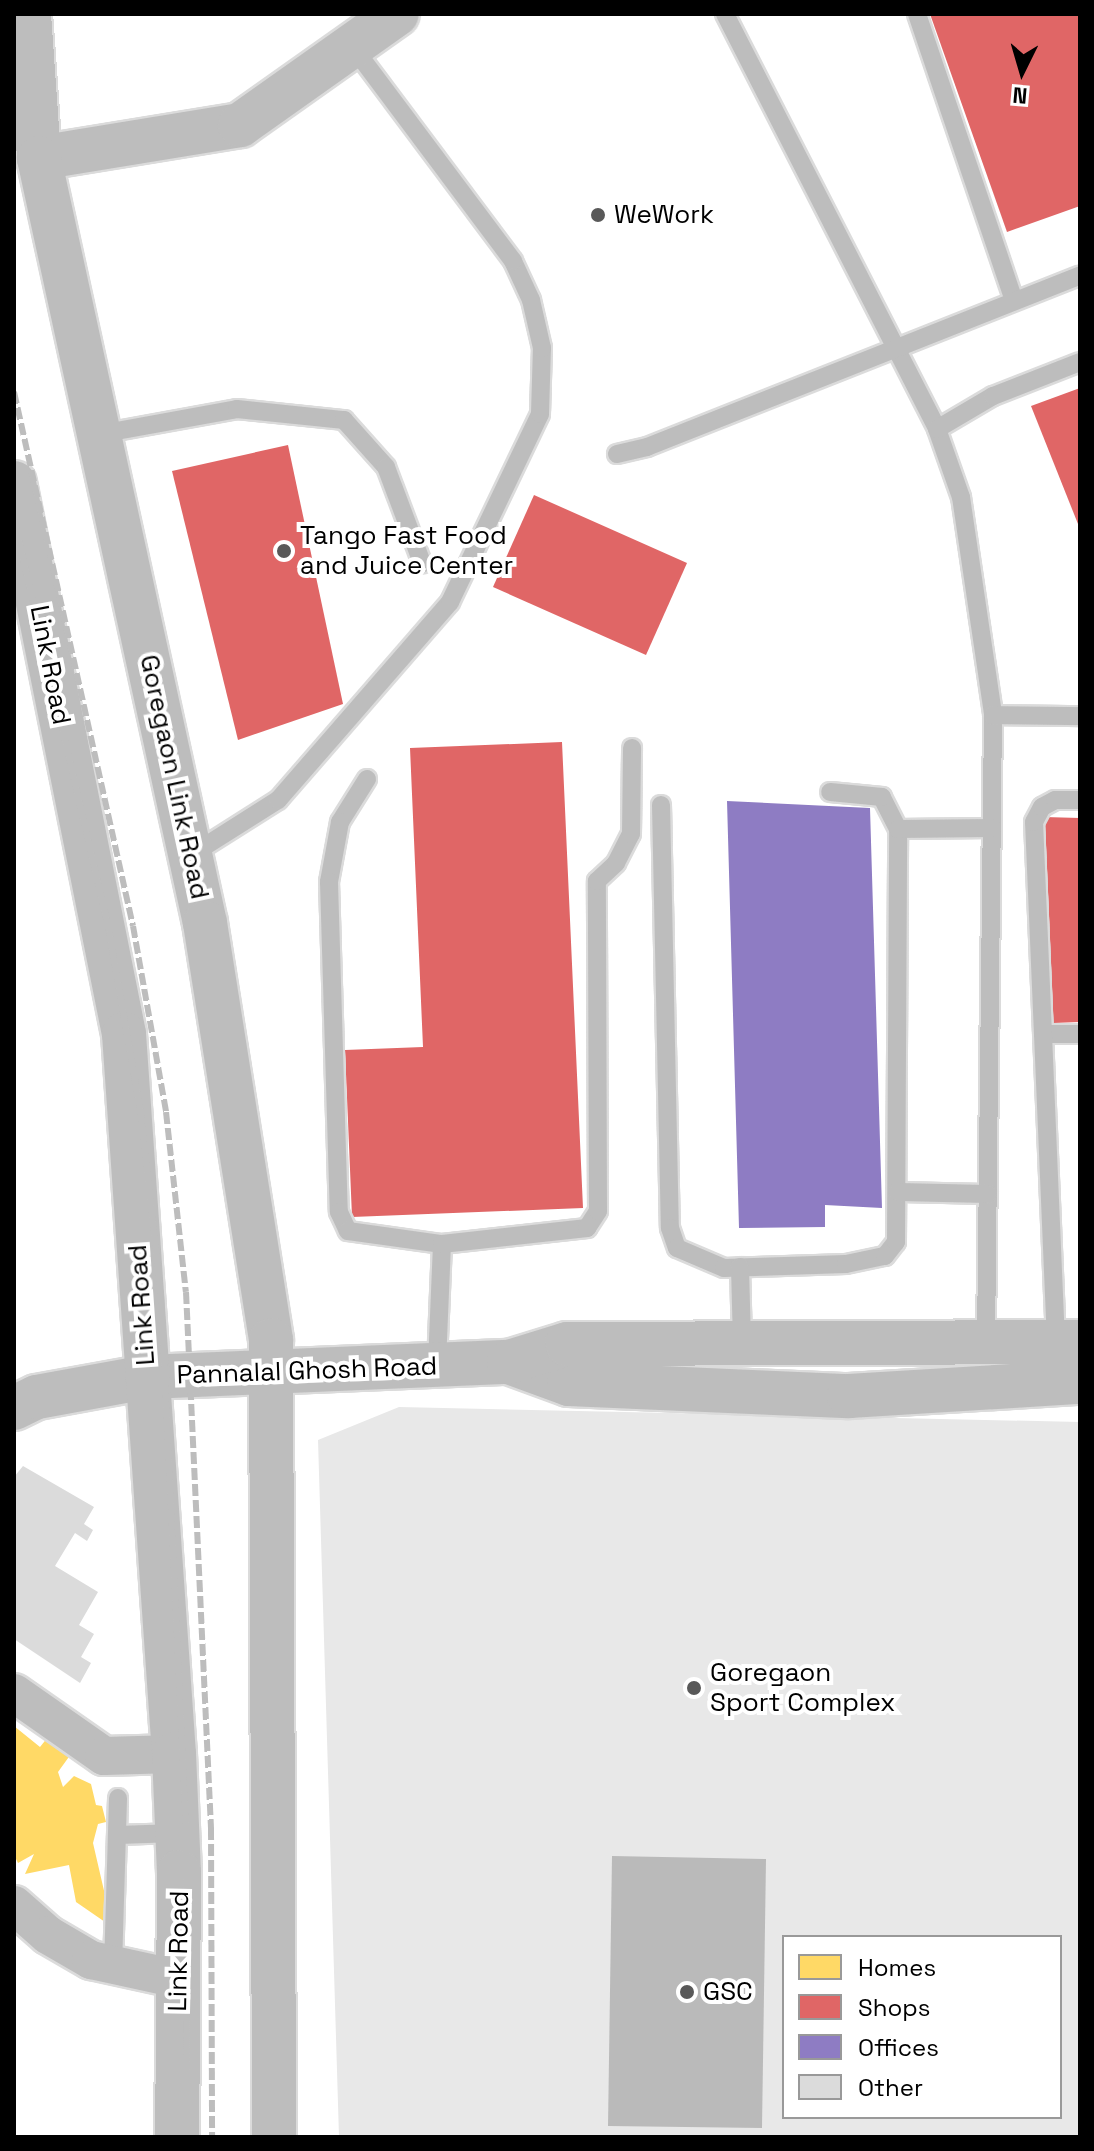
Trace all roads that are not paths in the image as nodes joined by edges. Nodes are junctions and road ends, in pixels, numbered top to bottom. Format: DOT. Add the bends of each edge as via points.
graph roads {
  1 [pos="29,14"];
  2 [pos="397,14"];
  3 [pos="725,14"];
  4 [pos="917,14"];
  5 [pos="352,46"];
  6 [pos="39,158"];
  7 [pos="1080,276"];
  8 [pos="1014,300"];
  9 [pos="894,346"];
  10 [pos="1080,362"];
  11 [pos="937,429"];
  12 [pos="100,434"];
  13 [pos="617,454"];
  14 [pos="14,483"];
  15 [pos="422,563"];
  16 [pos="993,715"];
  17 [pos="1080,716"];
  18 [pos="632,748"];
  19 [pos="367,779"];
  20 [pos="830,792"];
  21 [pos="1080,800"];
  22 [pos="661,805"];
  23 [pos="992,828"];
  24 [pos="898,829"];
  25 [pos="191,855"];
  26 [pos="1043,1034"];
  27 [pos="1080,1034"];
  28 [pos="898,1192"];
  29 [pos="988,1194"];
  30 [pos="442,1244"];
  31 [pos="740,1267"];
  32 [pos="1068,1344"];
  33 [pos="742,1345"];
  34 [pos="986,1346"];
  35 [pos="509,1362"];
  36 [pos="437,1366"];
  37 [pos="147,1377"];
  38 [pos="1080,1382"];
  39 [pos="274,1389"];
  40 [pos="986,1389"];
  41 [pos="14,1408"];
  42 [pos="14,1693"];
  43 [pos="174,1754"];
  44 [pos="118,1798"];
  45 [pos="176,1833"];
  46 [pos="118,1835"];
  47 [pos="14,1905"];
  48 [pos="113,1967"];
  49 [pos="178,1979"];
  50 [pos="177,2137"];
  51 [pos="274,2137"];
  1 -- 6 [label="main road"];
  2 -- 5 [label="main road"];
  3 -- 9 [label="lane"];
  4 -- 8 [label="lane"];
  5 -- 6 [label="main road" via="240,125"];
  5 -- 25 [label="lane" via="513,261 531,300 542,348 540,414 450,602 278,800"];
  6 -- 12 [label="main road, Goregaon Link Road"];
  7 -- 8 [label="lane"];
  8 -- 9 [label="lane"];
  9 -- 11 [label="lane"];
  9 -- 13 [label="lane" via="647,447"];
  10 -- 11 [label="lane" via="993,396"];
  11 -- 16 [label="lane" via="961,497"];
  12 -- 15 [label="lane" via="237,409 344,420 386,467"];
  12 -- 25 [label="main road, Goregaon Link Road"];
  14 -- 37 [label="main road, Link Road" via="124,1034"];
  16 -- 17 [label="lane"];
  16 -- 23 [label="lane"];
  18 -- 30 [label="lane" via="631,834 616,863 597,881 598,1211 587,1228"];
  19 -- 30 [label="lane" via="340,822 329,882 339,1212 348,1231"];
  20 -- 24 [label="lane" via="882,797"];
  21 -- 26 [label="lane" via="1055,800 1042,807 1034,822"];
  22 -- 31 [label="lane" via="670,1228 677,1248 698,1261"];
  23 -- 24 [label="lane"];
  23 -- 29 [label="lane"];
  24 -- 28 [label="lane"];
  25 -- 39 [label="main road, Goregaon Link Road" via="264,1294"];
  26 -- 27 [label="lane"];
  26 -- 32 [label="lane"];
  28 -- 29 [label="lane"];
  28 -- 31 [label="lane" via="896,1242 885,1256 846,1264"];
  29 -- 34 [label="lane"];
  30 -- 36 [label="lane"];
  31 -- 33 [label="lane"];
  32 -- 34 [label="main road"];
  33 -- 34 [label="main road"];
  33 -- 35 [label="main road" via="567,1344"];
  34 -- 40 [label="lane"];
  35 -- 36 [label="main road, Pannalal Ghosh Road"];
  35 -- 40 [label="main road" via="569,1384 849,1396"];
  36 -- 39 [label="main road, Pannalal Ghosh Road"];
  37 -- 39 [label="main road, Pannalal Ghosh Road"];
  37 -- 41 [label="main road, Pannalal Ghosh Road" via="37,1397"];
  37 -- 43 [label="main road, Link Road"];
  38 -- 40 [label="main road"];
  39 -- 51 [label="main road"];
  42 -- 43 [label="street" via="104,1756"];
  43 -- 45 [label="main road, Link Road"];
  44 -- 46 [label="lane"];
  45 -- 46 [label="lane"];
  45 -- 49 [label="main road, Link Road"];
  46 -- 48 [label="lane"];
  47 -- 48 [label="street" via="48,1935"];
  48 -- 49 [label="street"];
  49 -- 50 [label="main road, Link Road"];
}
